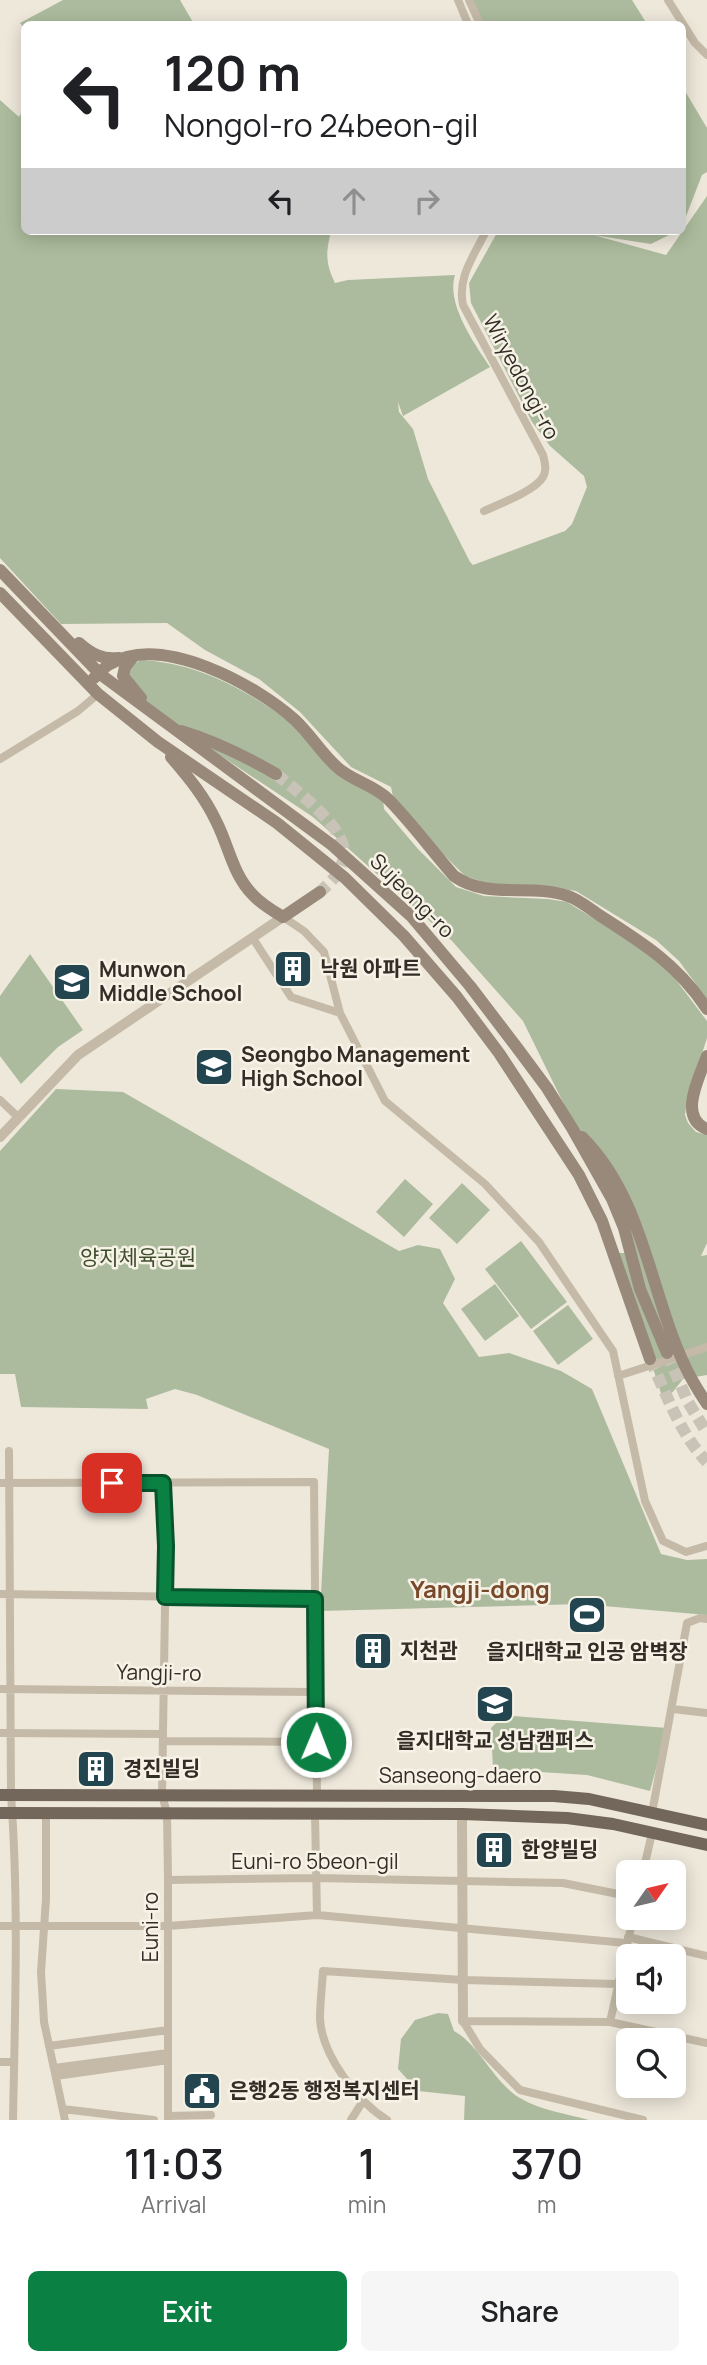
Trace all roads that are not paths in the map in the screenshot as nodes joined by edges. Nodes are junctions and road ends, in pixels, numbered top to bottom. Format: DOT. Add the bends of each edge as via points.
graph roads {
  1 [pos="457,0"];
  2 [pos="469,0"];
  3 [pos="668,0"];
  4 [pos="467,21"];
  5 [pos="479,21"];
  6 [pos="681,21"];
  7 [pos="686,29"];
  8 [pos="707,55"];
  9 [pos="484,235"];
  10 [pos="484,511"];
  11 [pos="0,570"];
  12 [pos="0,593"];
  13 [pos="59,631"];
  14 [pos="133,657"];
  15 [pos="104,677"];
  16 [pos="89,683"];
  17 [pos="98,694"];
  18 [pos="156,716"];
  19 [pos="171,728"];
  20 [pos="158,742"];
  21 [pos="0,759"];
  22 [pos="276,774"];
  23 [pos="320,892"];
  24 [pos="283,917"];
  25 [pos="252,937"];
  26 [pos="707,1009"];
  27 [pos="340,1013"];
  28 [pos="707,1056"];
  29 [pos="0,1100"];
  30 [pos="18,1117"];
  31 [pos="707,1129"];
  32 [pos="0,1137"];
  33 [pos="707,1347"];
  34 [pos="674,1354"];
  35 [pos="650,1359"];
  36 [pos="618,1376"];
  37 [pos="707,1404"];
  38 [pos="9,1451"];
  39 [pos="5,1483"];
  40 [pos="163,1483"];
  41 [pos="706,1546"];
  42 [pos="0,1594"];
  43 [pos="10,1594"];
  44 [pos="165,1597"];
  45 [pos="315,1599"];
  46 [pos="707,1619"];
  47 [pos="0,1689"];
  48 [pos="11,1689"];
  49 [pos="163,1690"];
  50 [pos="318,1692"];
  51 [pos="673,1709"];
  52 [pos="707,1713"];
  53 [pos="0,1733"];
  54 [pos="12,1733"];
  55 [pos="163,1738"];
  56 [pos="316,1742"];
  57 [pos="5,1795"];
  58 [pos="162,1795"];
  59 [pos="317,1795"];
  60 [pos="46,1812"];
  61 [pos="6,1813"];
  62 [pos="167,1813"];
  63 [pos="652,1813"];
  64 [pos="315,1814"];
  65 [pos="462,1814"];
  66 [pos="707,1825"];
  67 [pos="652,1833"];
  68 [pos="707,1845"];
  69 [pos="646,1860"];
  70 [pos="317,1878"];
  71 [pos="168,1880"];
  72 [pos="462,1881"];
  73 [pos="616,1894"];
  74 [pos="317,1915"];
  75 [pos="0,1926"];
  76 [pos="16,1926"];
  77 [pos="168,1926"];
  78 [pos="44,1927"];
  79 [pos="462,1928"];
  80 [pos="629,1930"];
  81 [pos="627,1940"];
  82 [pos="626,1944"];
  83 [pos="707,1956"];
  84 [pos="463,1980"];
  85 [pos="616,1984"];
  86 [pos="616,1994"];
  87 [pos="463,2021"];
  88 [pos="610,2022"];
  89 [pos="168,2030"];
  90 [pos="707,2043"];
  91 [pos="49,2046"];
  92 [pos="168,2056"];
  93 [pos="0,2062"];
  94 [pos="14,2062"];
  95 [pos="55,2072"];
  96 [pos="363,2101"];
  97 [pos="63,2109"];
  98 [pos="211,2115"];
  99 [pos="168,2118"];
  100 [pos="13,2120"];
  101 [pos="65,2120"];
  102 [pos="154,2120"];
  103 [pos="351,2120"];
  104 [pos="387,2120"];
  105 [pos="643,2120"];
  1 -- 4 [label="street"];
  2 -- 5 [label="street"];
  3 -- 6 [label="street"];
  7 -- 8 [label="street"];
  9 -- 10 [label="street, Wiryedongi-ro" via="461,278 463,305 546,466 543,478 533,487"];
  11 -- 13 [label="main road, Sujeong-ro"];
  12 -- 16 [label="main road, Sujeong-ro"];
  13 -- 14 [label="main road" via="100,657"];
  13 -- 15 [label="main road, Sujeong-ro"];
  14 -- 15 [label="main road" via="110,664"];
  14 -- 18 [label="main road" via="123,676"];
  14 -- 26 [label="main road" via="162,655 194,662 267,700 297,722 338,768 386,797 465,884 568,896 673,966"];
  15 -- 16 [label="main road"];
  15 -- 17 [label="main road"];
  15 -- 18 [label="main road, Sujeong-ro"];
  16 -- 17 [label="main road, Sujeong-ro"];
  17 -- 20 [label="main road, Sujeong-ro"];
  17 -- 21 [label="street"];
  18 -- 19 [label="main road, Sujeong-ro"];
  19 -- 22 [label="main road" via="242,754"];
  19 -- 34 [label="main road, Sujeong-ro" via="333,845 411,916 494,1018 547,1088 612,1199 640,1289"];
  20 -- 24 [label="main road" via="202,794 244,885"];
  20 -- 35 [label="main road, Sujeong-ro" via="277,823 345,878 457,997 579,1175 602,1221"];
  23 -- 24 [label="main road"];
  24 -- 25 [label="street"];
  24 -- 27 [label="street" via="324,952"];
  25 -- 27 [label="street" via="291,997"];
  25 -- 30 [label="street" via="78,1055"];
  27 -- 36 [label="street" via="385,1101 485,1184 539,1242 614,1352"];
  28 -- 31 [label="main road" via="691,1109"];
  29 -- 30 [label="street"];
  30 -- 32 [label="street"];
  33 -- 34 [label="street"];
  34 -- 36 [label="street"];
  34 -- 37 [label="main road, Sujeong-ro"];
  36 -- 41 [label="street" via="645,1501 663,1541 686,1552"];
  38 -- 39 [label="street"];
  39 -- 40 [label="street"];
  39 -- 43 [label="street"];
  40 -- 44 [label="street, Euni-ro"];
  40 -- 45 [label="street" via="314,1482"];
  42 -- 43 [label="street"];
  43 -- 44 [label="street"];
  43 -- 48 [label="street"];
  44 -- 45 [label="street"];
  44 -- 49 [label="street, Euni-ro"];
  45 -- 50 [label="street"];
  46 -- 51 [label="street" via="687,1623"];
  47 -- 48 [label="street, Yangji-ro"];
  48 -- 49 [label="street, Yangji-ro"];
  48 -- 54 [label="street"];
  49 -- 50 [label="street, Yangji-ro"];
  49 -- 55 [label="street, Euni-ro"];
  50 -- 56 [label="street"];
  51 -- 52 [label="street"];
  51 -- 63 [label="street"];
  53 -- 54 [label="street"];
  54 -- 55 [label="street"];
  54 -- 57 [label="street"];
  55 -- 56 [label="street"];
  55 -- 58 [label="street, Euni-ro"];
  56 -- 59 [label="street"];
  57 -- 58 [label="main road, Sanseong-daero"];
  57 -- 61 [label="street"];
  58 -- 59 [label="main road, Sanseong-daero"];
  58 -- 62 [label="street, Euni-ro"];
  59 -- 63 [label="main road, Sanseong-daero" via="554,1796"];
  60 -- 61 [label="main road, Sanseong-daero"];
  60 -- 62 [label="main road, Sanseong-daero"];
  60 -- 78 [label="street"];
  61 -- 76 [label="street" via="15,1831"];
  62 -- 64 [label="main road, Sanseong-daero"];
  62 -- 71 [label="street, Euni-ro"];
  63 -- 66 [label="main road, Sanseong-daero"];
  64 -- 65 [label="main road, Sanseong-daero"];
  64 -- 70 [label="street"];
  65 -- 67 [label="main road, Sanseong-daero" via="567,1818"];
  65 -- 72 [label="street"];
  67 -- 68 [label="main road, Sanseong-daero"];
  67 -- 69 [label="street"];
  70 -- 71 [label="street, Euni-ro 5beon-gil"];
  70 -- 72 [label="street, Euni-ro 5beon-gil"];
  70 -- 74 [label="street"];
  71 -- 77 [label="street, Euni-ro"];
  72 -- 73 [label="street, Euni-ro 5beon-gil" via="563,1883"];
  72 -- 79 [label="street"];
  74 -- 77 [label="street"];
  74 -- 79 [label="street"];
  75 -- 76 [label="street"];
  76 -- 78 [label="street"];
  76 -- 94 [label="street"];
  77 -- 78 [label="street"];
  77 -- 89 [label="street, Euni-ro"];
  78 -- 91 [label="street" via="41,1972"];
  79 -- 81 [label="street"];
  79 -- 84 [label="street"];
  80 -- 81 [label="street"];
  81 -- 82 [label="street"];
  81 -- 83 [label="street"];
  84 -- 85 [label="street"];
  84 -- 87 [label="street"];
  84 -- 96 [label="street" via="323,1971 320,2021 324,2040"];
  86 -- 88 [label="street"];
  87 -- 88 [label="street"];
  87 -- 105 [label="street" via="480,2049 520,2091"];
  88 -- 90 [label="street"];
  89 -- 91 [label="street"];
  89 -- 92 [label="street, Euni-ro"];
  91 -- 95 [label="street"];
  92 -- 95 [label="street"];
  92 -- 99 [label="street, Euni-ro"];
  93 -- 94 [label="street"];
  94 -- 100 [label="street"];
  95 -- 97 [label="street"];
  96 -- 103 [label="street"];
  96 -- 104 [label="street"];
  97 -- 101 [label="street"];
  97 -- 102 [label="street"];
  98 -- 99 [label="street"];
}
